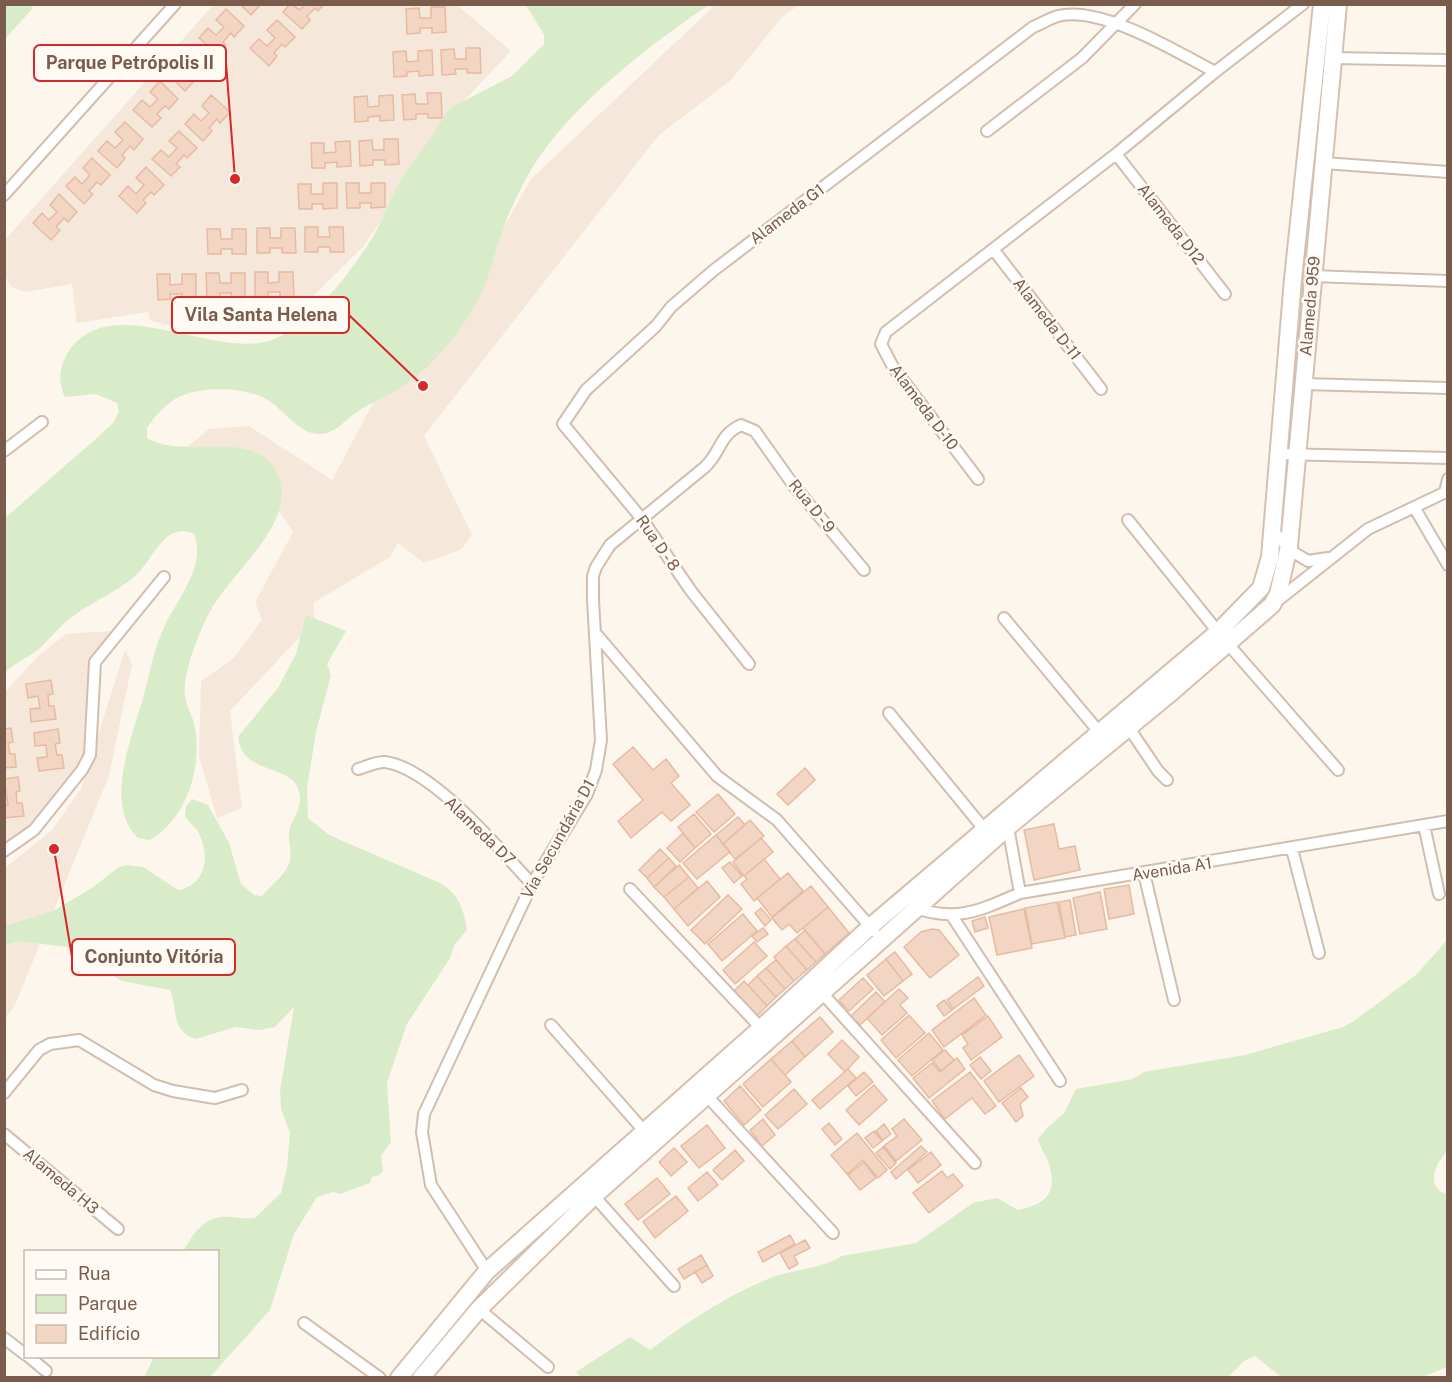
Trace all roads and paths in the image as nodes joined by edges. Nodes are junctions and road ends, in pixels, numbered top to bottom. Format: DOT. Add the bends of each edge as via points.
graph roads {
  1 [pos="175,4"];
  2 [pos="1135,4"];
  3 [pos="1303,4"];
  4 [pos="1322,4"];
  5 [pos="1338,4"];
  6 [pos="1117,23"];
  7 [pos="1332,58"];
  8 [pos="1448,60"];
  9 [pos="1215,72"];
  10 [pos="987,131"];
  11 [pos="1116,154"];
  12 [pos="1324,163"];
  13 [pos="1448,172"];
  14 [pos="4,195"];
  15 [pos="993,249"];
  16 [pos="1312,276"];
  17 [pos="1448,281"];
  18 [pos="1225,294"];
  19 [pos="1304,384"];
  20 [pos="1448,388"];
  21 [pos="1101,389"];
  22 [pos="42,422"];
  23 [pos="563,424"];
  24 [pos="763,441"];
  25 [pos="4,451"];
  26 [pos="1279,454"];
  27 [pos="1298,455"];
  28 [pos="1446,461"];
  29 [pos="978,479"];
  30 [pos="1448,479"];
  31 [pos="1446,491"];
  32 [pos="1414,507"];
  33 [pos="642,519"];
  34 [pos="1128,520"];
  35 [pos="1272,530"];
  36 [pos="1288,546"];
  37 [pos="1329,558"];
  38 [pos="1448,565"];
  39 [pos="864,570"];
  40 [pos="164,577"];
  41 [pos="1272,604"];
  42 [pos="1004,618"];
  43 [pos="597,635"];
  44 [pos="1223,638"];
  45 [pos="749,664"];
  46 [pos="889,713"];
  47 [pos="1129,728"];
  48 [pos="1100,733"];
  49 [pos="358,769"];
  50 [pos="1338,770"];
  51 [pos="1167,780"];
  52 [pos="1448,821"];
  53 [pos="1424,825"];
  54 [pos="1008,827"];
  55 [pos="984,829"];
  56 [pos="1293,849"];
  57 [pos="4,851"];
  58 [pos="1144,873"];
  59 [pos="532,884"];
  60 [pos="630,889"];
  61 [pos="1020,893"];
  62 [pos="1439,894"];
  63 [pos="900,902"];
  64 [pos="918,909"];
  65 [pos="952,916"];
  66 [pos="871,926"];
  67 [pos="882,941"];
  68 [pos="1319,952"];
  69 [pos="827,998"];
  70 [pos="1174,1000"];
  71 [pos="551,1025"];
  72 [pos="761,1029"];
  73 [pos="1060,1081"];
  74 [pos="242,1090"];
  75 [pos="4,1093"];
  76 [pos="707,1096"];
  77 [pos="645,1132"];
  78 [pos="4,1134"];
  79 [pos="975,1163"];
  80 [pos="594,1196"];
  81 [pos="117,1229"];
  82 [pos="833,1233"];
  83 [pos="487,1271"];
  84 [pos="674,1286"];
  85 [pos="479,1309"];
  86 [pos="304,1323"];
  87 [pos="4,1338"];
  88 [pos="24,1354"];
  89 [pos="30,1358"];
  90 [pos="548,1367"];
  91 [pos="46,1371"];
  92 [pos="380,1377"];
  93 [pos="399,1377"];
  94 [pos="421,1377"];
  1 -- 14 [label="street"];
  2 -- 6 [label="street"];
  3 -- 9 [label="street"];
  4 -- 26 [label="street, Alameda 959"];
  5 -- 7 [label="street, Alameda 959"];
  6 -- 9 [label="street, Alameda G1"];
  6 -- 10 [label="street" via="1082,58"];
  6 -- 23 [label="street, Alameda G1" via="1070,14 1033,27 714,270 586,390"];
  7 -- 8 [label="street"];
  7 -- 12 [label="street, Alameda 959"];
  9 -- 11 [label="street"];
  11 -- 15 [label="street"];
  11 -- 18 [label="street, Alameda D12"];
  12 -- 13 [label="street"];
  12 -- 16 [label="street, Alameda 959"];
  15 -- 21 [label="street, Alameda D-11"];
  15 -- 29 [label="street, Alameda D-10" via="886,332 881,344 892,367"];
  16 -- 17 [label="street"];
  16 -- 19 [label="street, Alameda 959"];
  19 -- 20 [label="street"];
  19 -- 27 [label="street, Alameda 959"];
  22 -- 25 [label="street"];
  23 -- 33 [label="street, Rua D - 8"];
  24 -- 33 [label="street, Via Secundária D1" via="755,431 741,425 728,432 712,461"];
  24 -- 39 [label="street, Rua D - 9" via="794,486"];
  26 -- 27 [label="street"];
  26 -- 35 [label="street, Alameda 959"];
  27 -- 28 [label="street"];
  27 -- 36 [label="street, Alameda 959"];
  30 -- 31 [label="street"];
  31 -- 32 [label="street"];
  32 -- 37 [label="street" via="1368,529"];
  32 -- 38 [label="street"];
  33 -- 43 [label="street, Via Secundária D1" via="610,545 596,567 592,600"];
  33 -- 45 [label="street, Rua D - 8" via="691,591"];
  34 -- 44 [label="street"];
  35 -- 36 [label="street"];
  35 -- 44 [label="street, Alameda 959" via="1261,588"];
  36 -- 37 [label="street" via="1308,561"];
  36 -- 41 [label="street, Alameda 959" via="1278,594"];
  37 -- 41 [label="street"];
  40 -- 57 [label="street" via="95,662 90,755 82,770 34,830"];
  41 -- 44 [label="street"];
  42 -- 48 [label="street"];
  43 -- 59 [label="street, Via Secundária D1" via="601,740 596,770 587,794"];
  43 -- 66 [label="street" via="717,776 777,820"];
  44 -- 47 [label="street"];
  44 -- 48 [label="street"];
  44 -- 50 [label="street"];
  46 -- 55 [label="street"];
  47 -- 51 [label="street"];
  47 -- 54 [label="street"];
  48 -- 55 [label="street"];
  49 -- 59 [label="street, Alameda D7" via="384,762 417,776 467,815"];
  52 -- 53 [label="street, Avenida A1"];
  53 -- 56 [label="street, Avenida A1"];
  53 -- 62 [label="street"];
  54 -- 61 [label="street"];
  54 -- 64 [label="street"];
  55 -- 63 [label="street"];
  56 -- 58 [label="street, Avenida A1"];
  56 -- 68 [label="street"];
  58 -- 61 [label="street, Avenida A1"];
  58 -- 70 [label="street"];
  59 -- 83 [label="street, Via Secundária D1" via="424,1114 422,1132 431,1185"];
  60 -- 72 [label="street"];
  61 -- 65 [label="street, Avenida A1" via="975,913"];
  63 -- 64 [label="street, Avenida A1"];
  63 -- 66 [label="street"];
  64 -- 65 [label="street, Avenida A1"];
  64 -- 67 [label="street"];
  65 -- 73 [label="street"];
  66 -- 67 [label="street"];
  66 -- 72 [label="street"];
  67 -- 69 [label="street"];
  69 -- 76 [label="street"];
  69 -- 79 [label="street"];
  71 -- 77 [label="street"];
  72 -- 77 [label="street"];
  74 -- 75 [label="street" via="215,1098 173,1091 154,1085 79,1040 50,1044 31,1059"];
  76 -- 80 [label="street"];
  76 -- 82 [label="street"];
  77 -- 83 [label="street"];
  78 -- 81 [label="street, Alameda H3"];
  80 -- 84 [label="street"];
  80 -- 85 [label="street"];
  83 -- 93 [label="street"];
  85 -- 90 [label="street"];
  85 -- 94 [label="street"];
  86 -- 92 [label="street"];
  87 -- 88 [label="street"];
  89 -- 91 [label="street"];
}
